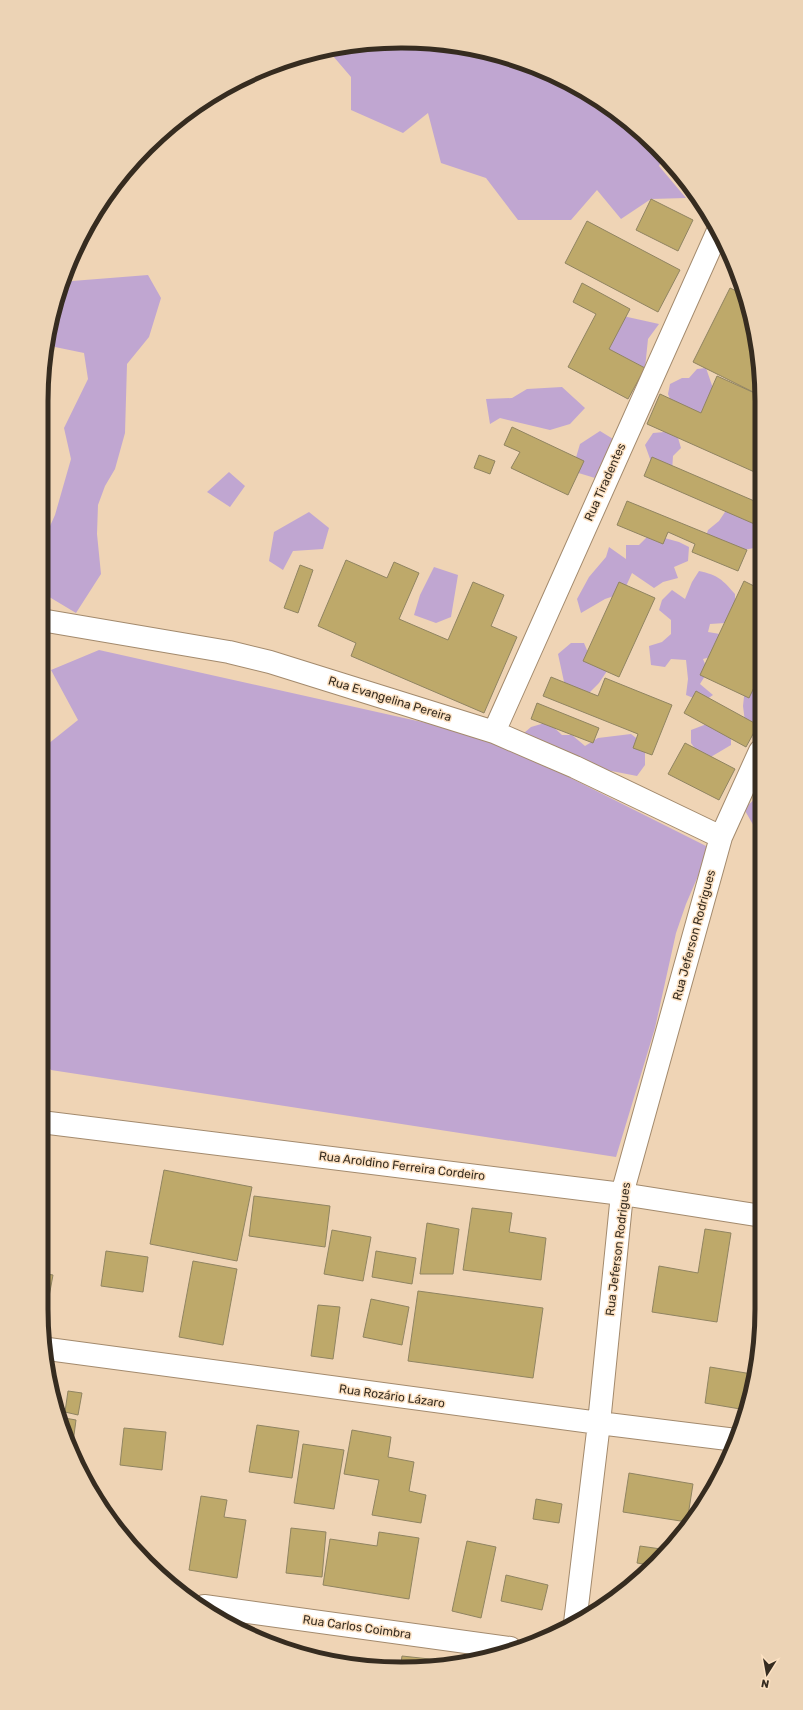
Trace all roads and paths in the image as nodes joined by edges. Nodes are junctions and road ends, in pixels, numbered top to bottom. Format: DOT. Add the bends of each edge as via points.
graph roads {
  1 [pos="715,238"];
  2 [pos="48,621"];
  3 [pos="494,732"];
  4 [pos="755,762"];
  5 [pos="721,837"];
  6 [pos="48,1123"];
  7 [pos="622,1194"];
  8 [pos="755,1215"];
  9 [pos="51,1349"];
  10 [pos="599,1423"];
  11 [pos="730,1439"];
  12 [pos="213,1607"];
  13 [pos="575,1617"];
  14 [pos="503,1647"];
  1 -- 3 [label="street, Rua Tiradentes"];
  2 -- 3 [label="street, Rua Evangelina Pereira" via="229,652 270,662"];
  3 -- 5 [label="street, Rua Evangelina Pereira" via="575,766"];
  4 -- 5 [label="street, Rua Jeferson Rodrigues"];
  5 -- 7 [label="street, Rua Jeferson Rodrigues"];
  6 -- 7 [label="street, Rua Aroldino Ferreira Cordeiro"];
  7 -- 8 [label="street, Rua Aroldino Ferreira Cordeiro"];
  7 -- 10 [label="street, Rua Jeferson Rodrigues"];
  9 -- 10 [label="street, Rua Rozário Lázaro"];
  10 -- 11 [label="street, Rua Rozário Lázaro"];
  10 -- 13 [label="street, Rua Jeferson Rodrigues"];
  12 -- 14 [label="street, Rua Carlos Coimbra"];
}
